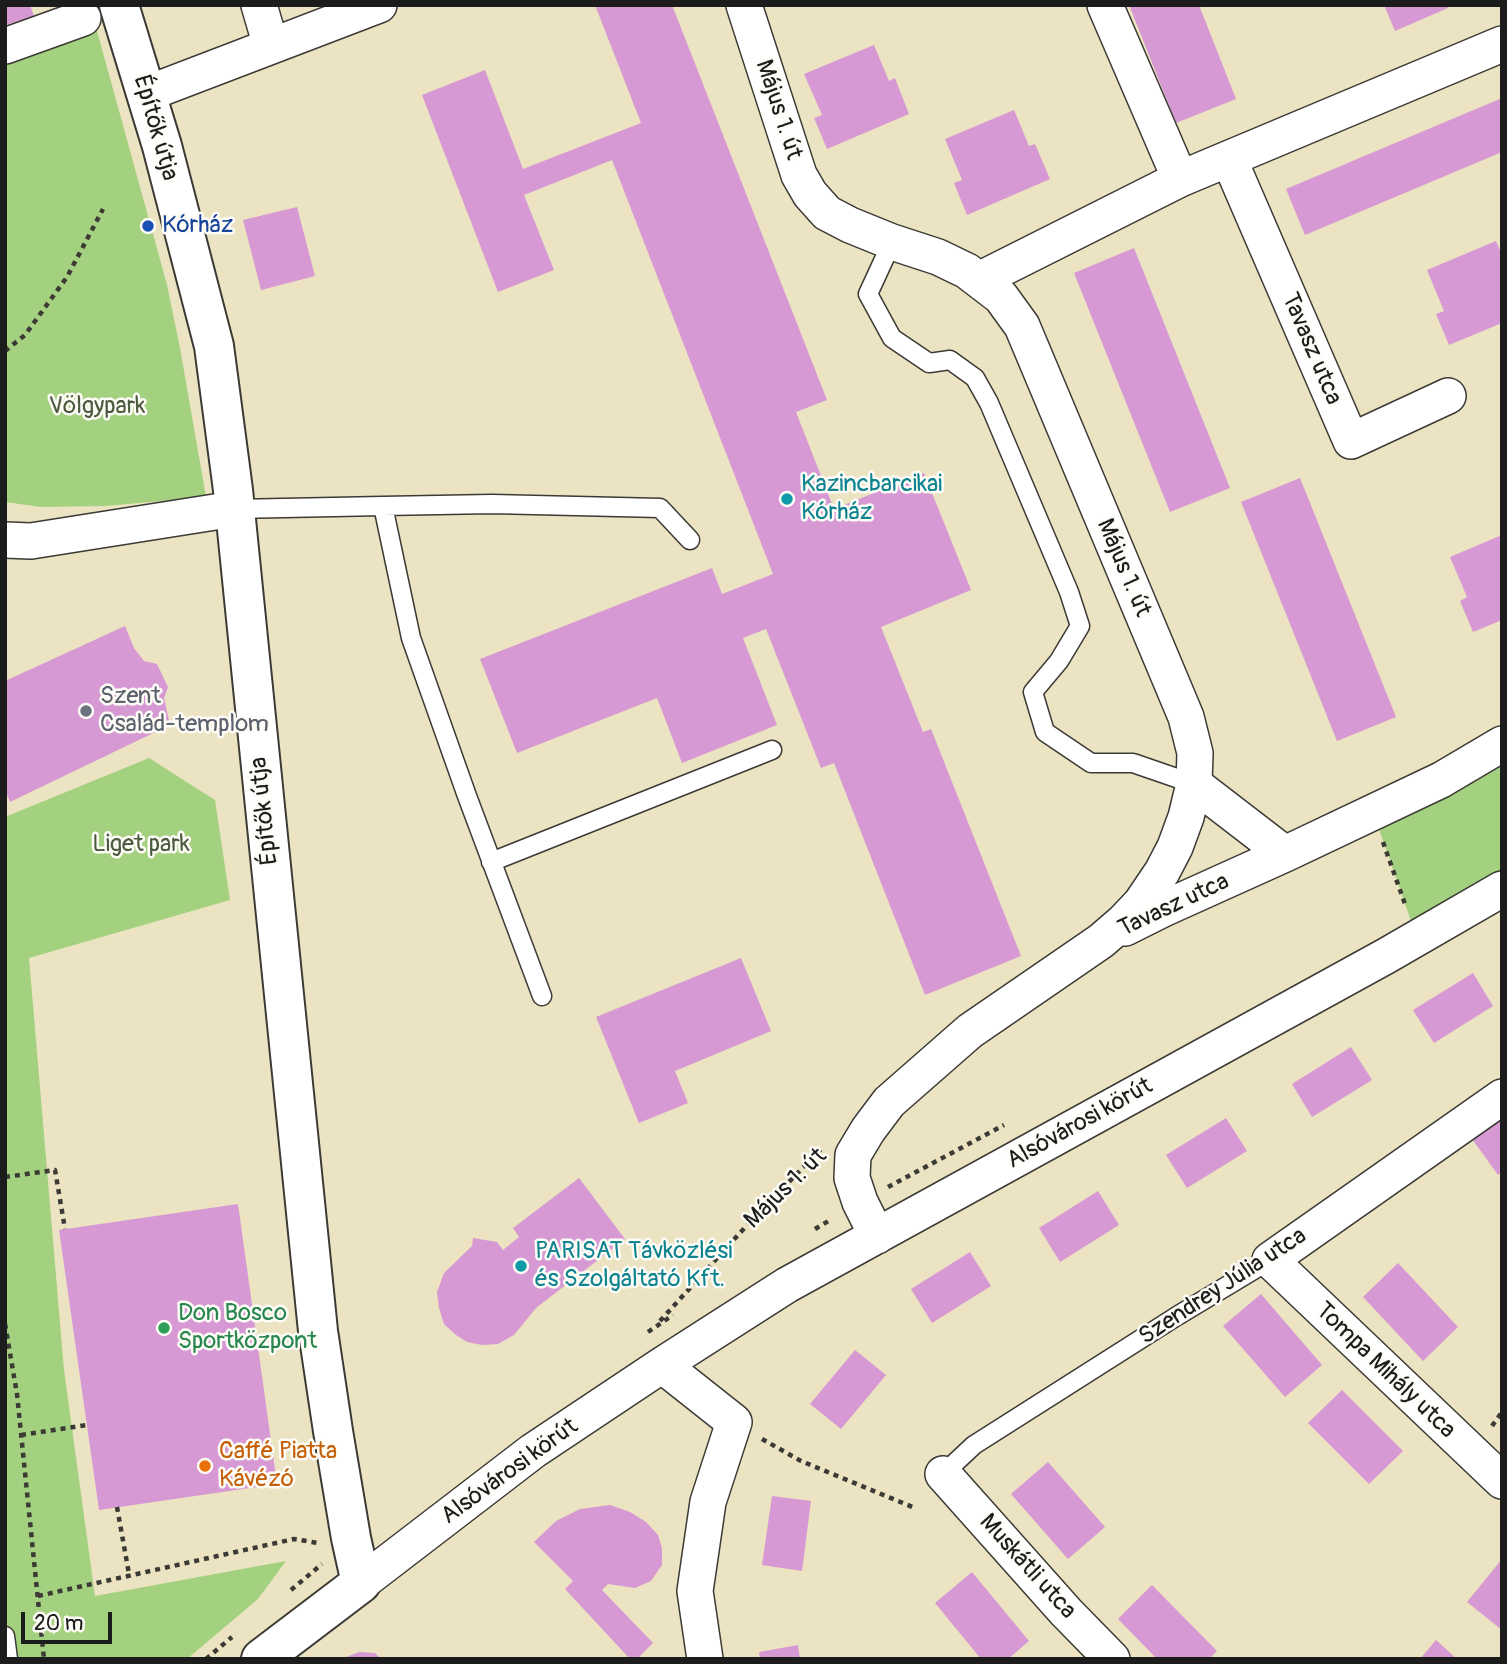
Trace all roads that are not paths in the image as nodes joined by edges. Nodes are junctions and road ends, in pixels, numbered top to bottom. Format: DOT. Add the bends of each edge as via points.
graph roads {
  1 [pos="119,5"];
  2 [pos="259,5"];
  3 [pos="379,5"];
  4 [pos="744,5"];
  5 [pos="1105,5"];
  6 [pos="83,18"];
  7 [pos="1502,44"];
  8 [pos="5,46"];
  9 [pos="271,46"];
  10 [pos="146,94"];
  11 [pos="1229,159"];
  12 [pos="1180,179"];
  13 [pos="892,242"];
  14 [pos="979,280"];
  15 [pos="1448,396"];
  16 [pos="383,506"];
  17 [pos="234,509"];
  18 [pos="5,540"];
  19 [pos="690,540"];
  20 [pos="1502,744"];
  21 [pos="772,750"];
  22 [pos="1195,784"];
  23 [pos="1285,854"];
  24 [pos="491,862"];
  25 [pos="1502,889"];
  26 [pos="1101,941"];
  27 [pos="542,996"];
  28 [pos="1502,1097"];
  29 [pos="877,1236"];
  30 [pos="1269,1260"];
  31 [pos="662,1365"];
  32 [pos="943,1474"];
  33 [pos="1502,1481"];
  34 [pos="361,1583"];
  35 [pos="5,1636"];
  36 [pos="8,1659"];
  37 [pos="261,1659"];
  38 [pos="705,1659"];
  39 [pos="1112,1659"];
  1 -- 10 [label="street, Építők útja"];
  2 -- 9 [label="street"];
  3 -- 9 [label="street"];
  4 -- 13 [label="street, Május 1. út" via="799,175 810,194 827,213"];
  5 -- 12 [label="street"];
  6 -- 8 [label="street"];
  7 -- 11 [label="street"];
  9 -- 10 [label="street"];
  10 -- 17 [label="street, Építők útja" via="214,346"];
  11 -- 12 [label="street"];
  11 -- 15 [label="street, Tavasz utca" via="1351,441"];
  12 -- 14 [label="street"];
  13 -- 14 [label="street, Május 1. út" via="938,257"];
  13 -- 22 [label="lane" via="868,294 892,338 929,363 950,360 975,378 1080,626 1059,661 1032,692 1045,732 1091,763 1133,763"];
  14 -- 22 [label="street, Május 1. út" via="1001,297 1022,326 1186,717 1195,753"];
  16 -- 17 [label="lane"];
  16 -- 19 [label="lane" via="660,508"];
  16 -- 24 [label="lane" via="411,638"];
  17 -- 18 [label="street" via="31,541"];
  17 -- 34 [label="street, Építők útja" via="318,1331"];
  20 -- 23 [label="street, Tavasz utca" via="1441,780"];
  21 -- 24 [label="lane"];
  22 -- 23 [label="street"];
  22 -- 26 [label="street, Május 1. út" via="1162,872 1141,903"];
  23 -- 26 [label="street, Tavasz utca"];
  24 -- 27 [label="lane"];
  25 -- 29 [label="street, Alsóvárosi körút"];
  26 -- 29 [label="street, Május 1. út" via="970,1031 889,1102 867,1130 853,1155 852,1178"];
  28 -- 30 [label="street, Szendrey Júlia utca"];
  29 -- 31 [label="street, Alsóvárosi körút" via="787,1285"];
  30 -- 32 [label="lane, Szendrey Júlia utca" via="974,1445"];
  30 -- 33 [label="street, Tompa Mihály utca"];
  31 -- 34 [label="street, Alsóvárosi körút" via="533,1451"];
  31 -- 38 [label="street" via="734,1422 708,1502 695,1591"];
  32 -- 39 [label="street, Muskátli utca"];
  34 -- 37 [label="street"];
  35 -- 36 [label="lane"];
}
